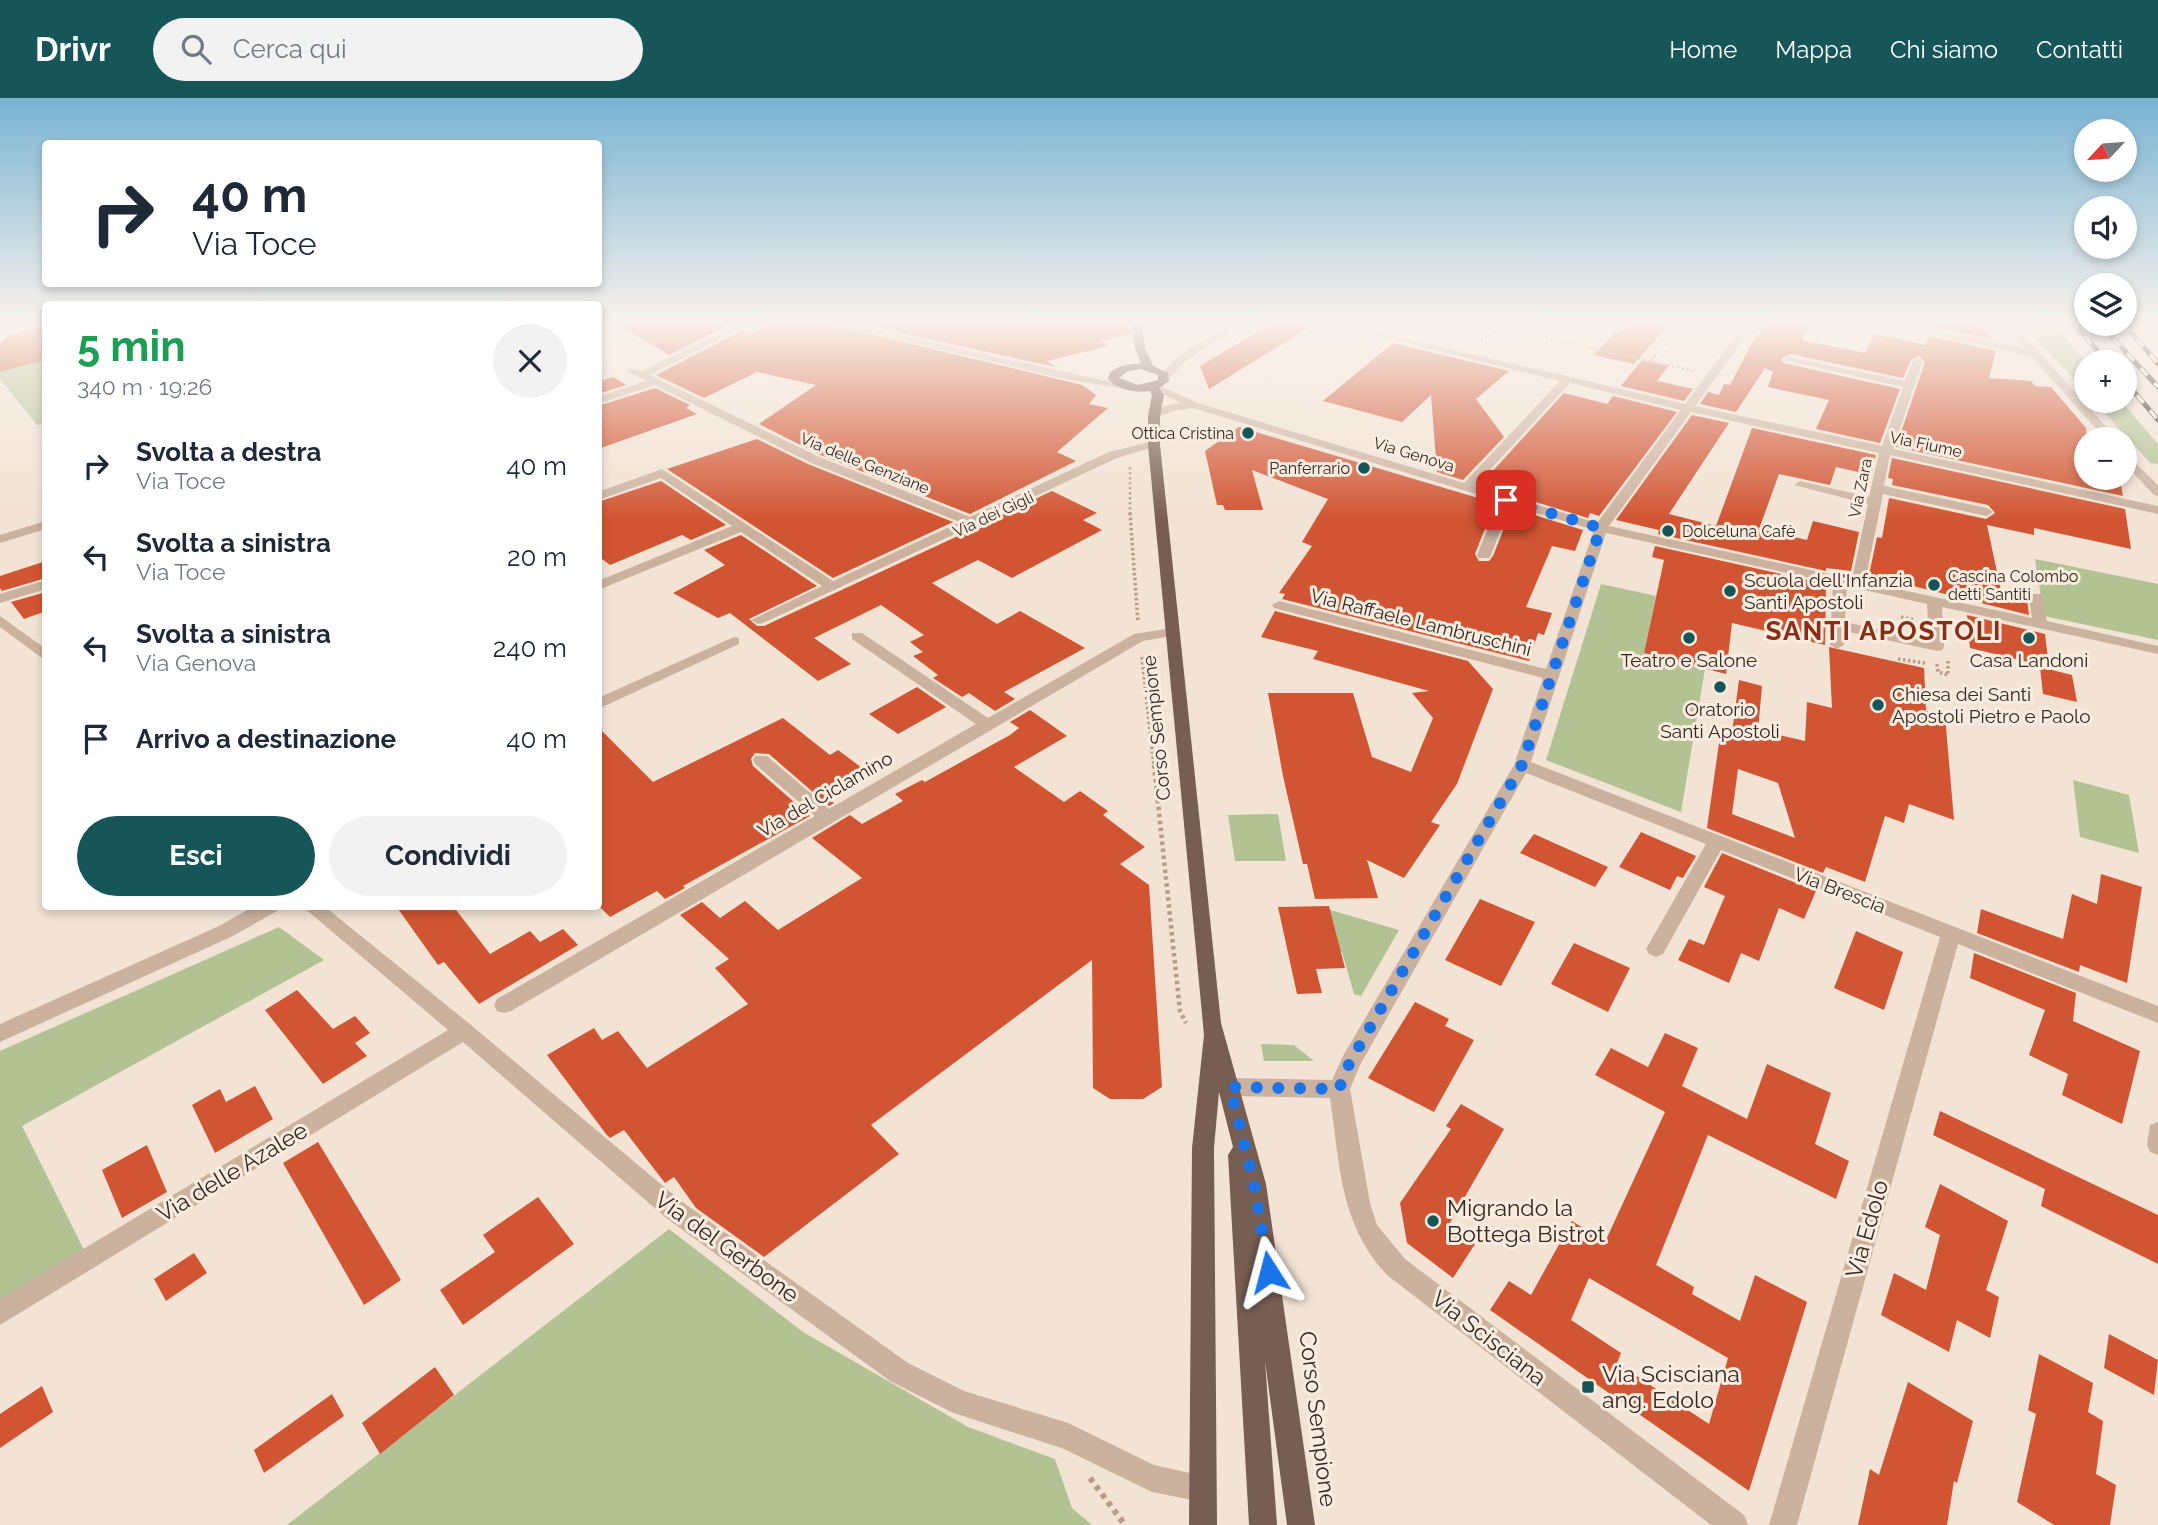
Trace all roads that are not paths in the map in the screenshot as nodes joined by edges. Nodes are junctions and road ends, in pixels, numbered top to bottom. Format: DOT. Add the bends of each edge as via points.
graph roads {
  1 [pos="1154,387"];
  2 [pos="638,388"];
  3 [pos="665,388"];
  4 [pos="1125,388"];
  5 [pos="1155,388"];
  6 [pos="1560,388"];
  7 [pos="1600,388"];
  8 [pos="1703,388"];
  9 [pos="1908,388"];
  10 [pos="2065,388"];
  11 [pos="602,400"];
  12 [pos="1194,405"];
  13 [pos="1688,408"];
  14 [pos="1154,416"];
  15 [pos="2100,427"];
  16 [pos="1154,445"];
  17 [pos="1886,451"];
  18 [pos="2137,469"];
  19 [pos="1800,485"];
  20 [pos="1466,488"];
  21 [pos="2158,492"];
  22 [pos="602,494"];
  23 [pos="1877,496"];
  24 [pos="1506,500"];
  25 [pos="2158,510"];
  26 [pos="1987,512"];
  27 [pos="974,523"];
  28 [pos="42,526"];
  29 [pos="743,526"];
  30 [pos="1601,528"];
  31 [pos="0,539"];
  32 [pos="1484,555"];
  33 [pos="1840,580"];
  34 [pos="602,584"];
  35 [pos="1858,584"];
  36 [pos="42,585"];
  37 [pos="832,587"];
  38 [pos="2036,597"];
  39 [pos="0,600"];
  40 [pos="1934,601"];
  41 [pos="1279,605"];
  42 [pos="0,620"];
  43 [pos="758,620"];
  44 [pos="2040,624"];
  45 [pos="1838,625"];
  46 [pos="1172,632"];
  47 [pos="857,636"];
  48 [pos="734,641"];
  49 [pos="1837,645"];
  50 [pos="2158,650"];
  51 [pos="42,654"];
  52 [pos="1554,676"];
  53 [pos="602,702"];
  54 [pos="986,724"];
  55 [pos="761,760"];
  56 [pos="1522,765"];
  57 [pos="827,817"];
  58 [pos="1716,842"];
  59 [pos="263,910"];
  60 [pos="316,910"];
  61 [pos="1951,933"];
  62 [pos="1656,949"];
  63 [pos="504,1005"];
  64 [pos="2158,1015"];
  65 [pos="464,1031"];
  66 [pos="0,1033"];
  67 [pos="1213,1033"];
  68 [pos="1230,1087"];
  69 [pos="1339,1089"];
  70 [pos="1237,1113"];
  71 [pos="2158,1132"];
  72 [pos="2158,1146"];
  73 [pos="0,1313"];
  74 [pos="1202,1488"];
  75 [pos="1203,1525"];
  76 [pos="1263,1525"];
  77 [pos="1301,1525"];
  78 [pos="1734,1525"];
  79 [pos="1783,1525"];
  1 -- 14 [label="main road, Corso Sempione" via="1158,395"];
  2 -- 11 [label="street"];
  3 -- 27 [label="street, Via delle Genziane" via="803,455"];
  4 -- 14 [label="main road"];
  5 -- 12 [label="street, Via Genova"];
  6 -- 20 [label="street"];
  7 -- 13 [label="street, Via Fiume"];
  8 -- 13 [label="street"];
  9 -- 17 [label="street, Via Zara"];
  10 -- 15 [label="street"];
  12 -- 14 [label="street, Via Genova" via="1169,408"];
  12 -- 20 [label="street, Via Genova"];
  13 -- 17 [label="street, Via Fiume"];
  13 -- 30 [label="street"];
  14 -- 16 [label="main road, Corso Sempione"];
  16 -- 27 [label="street, Via dei Gigli" via="1121,452"];
  16 -- 46 [label="main road, Corso Sempione"];
  17 -- 23 [label="street, Via Zara"];
  17 -- 25 [label="street, Via Fiume"];
  18 -- 21 [label="street"];
  19 -- 23 [label="street"];
  20 -- 24 [label="street, Via Genova"];
  22 -- 29 [label="street" via="662,472"];
  23 -- 26 [label="street"];
  23 -- 35 [label="street, Via Zara"];
  24 -- 30 [label="street, Via Genova"];
  24 -- 32 [label="street"];
  27 -- 37 [label="street, Via dei Gigli"];
  28 -- 31 [label="street"];
  29 -- 34 [label="street"];
  29 -- 37 [label="street"];
  30 -- 33 [label="street, Via Genova"];
  30 -- 52 [label="street"];
  33 -- 35 [label="street, Via Genova"];
  33 -- 45 [label="street"];
  35 -- 40 [label="street, Via Genova"];
  36 -- 39 [label="street"];
  37 -- 43 [label="street, Via dei Gigli"];
  38 -- 44 [label="street"];
  40 -- 44 [label="street, Via Genova"];
  40 -- 45 [label="street" via="1937,647"];
  41 -- 52 [label="street, Via Raffaele Lambruschini"];
  42 -- 51 [label="street"];
  44 -- 50 [label="street, Via Genova"];
  45 -- 49 [label="street"];
  46 -- 54 [label="street, Via del Ciclamino" via="1139,637"];
  46 -- 67 [label="main road, Corso Sempione"];
  47 -- 54 [label="street"];
  48 -- 53 [label="street"];
  52 -- 56 [label="street"];
  54 -- 57 [label="street, Via del Ciclamino"];
  55 -- 57 [label="street"];
  56 -- 58 [label="street, Via Brescia"];
  56 -- 69 [label="street" via="1350,1062"];
  57 -- 63 [label="street, Via del Ciclamino"];
  58 -- 61 [label="street, Via Brescia"];
  58 -- 62 [label="street"];
  59 -- 66 [label="street"];
  60 -- 65 [label="street, Via del Gerbone"];
  61 -- 64 [label="street, Via Brescia"];
  61 -- 79 [label="street, Via Edolo"];
  65 -- 73 [label="street, Via delle Azalee"];
  65 -- 74 [label="street, Via del Gerbone" via="673,1209 906,1376 960,1404 1068,1437 1152,1478"];
  67 -- 68 [label="main road, Corso Sempione"];
  67 -- 74 [label="main road, Corso Sempione" via="1203,1149"];
  68 -- 69 [label="street"];
  68 -- 70 [label="main road, Corso Sempione"];
  69 -- 78 [label="street, Via Scisciana" via="1358,1203 1379,1249 1396,1267"];
  70 -- 76 [label="main road"];
  70 -- 77 [label="main road, Corso Sempione" via="1267,1260"];
  71 -- 72 [label="street"];
  74 -- 75 [label="main road, Corso Sempione"];
}
